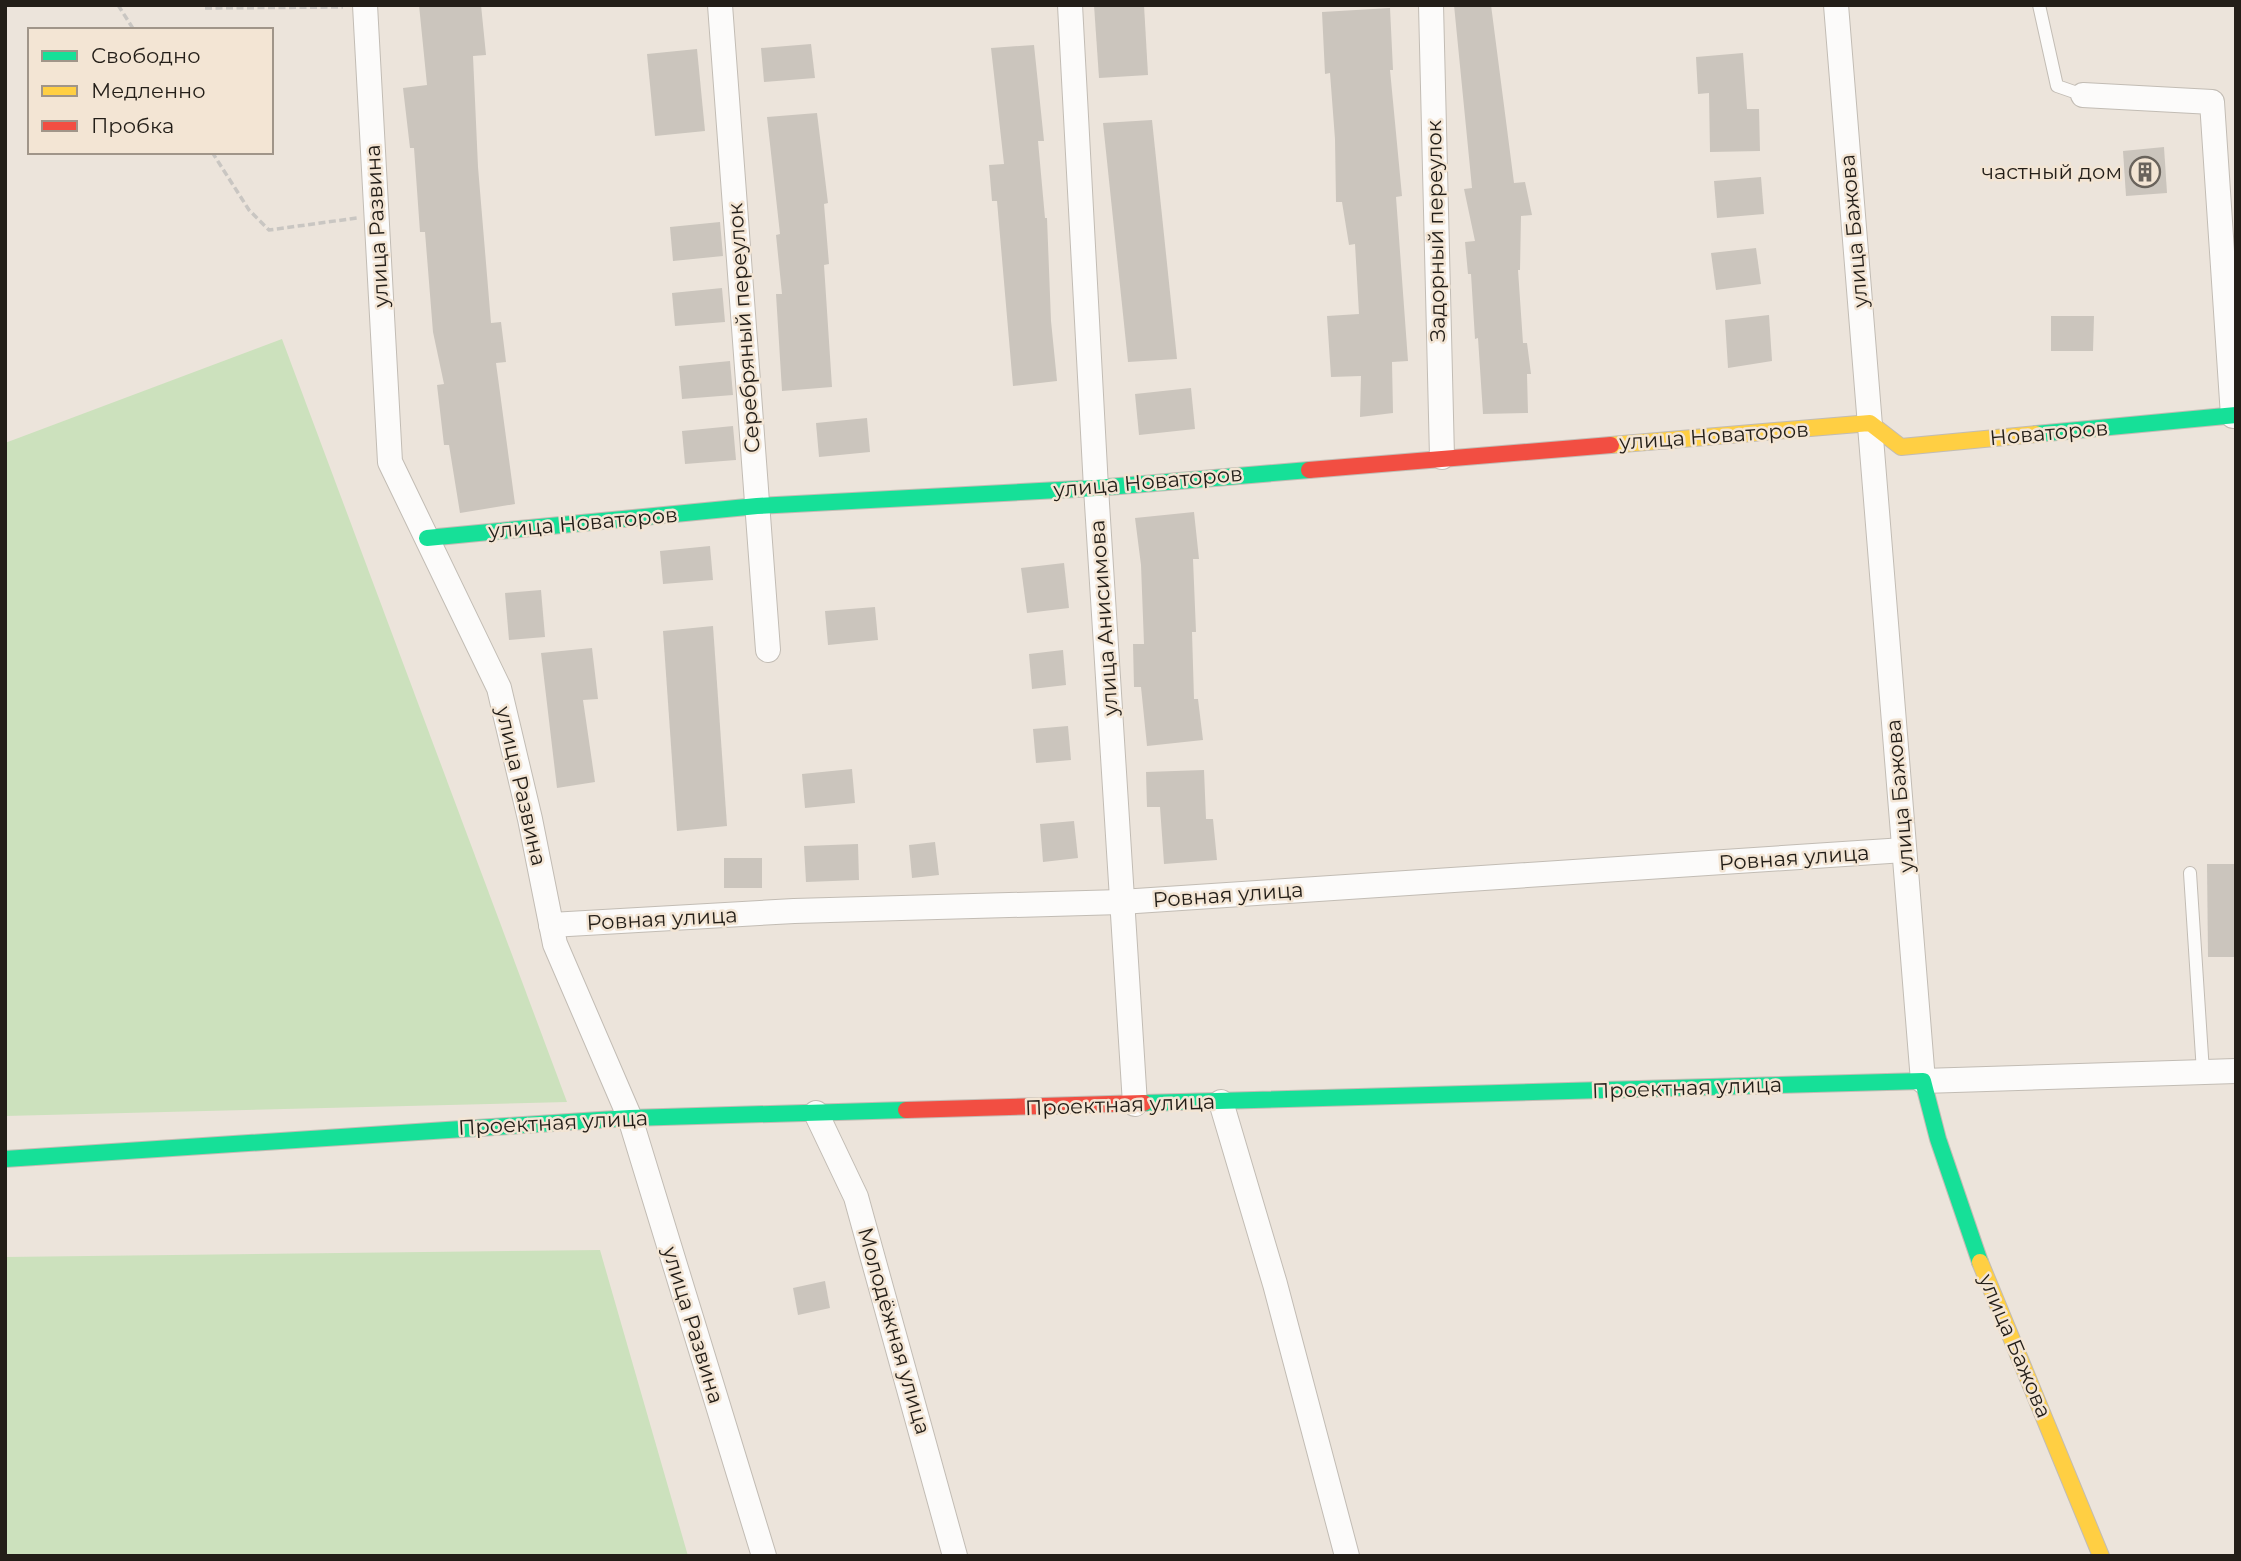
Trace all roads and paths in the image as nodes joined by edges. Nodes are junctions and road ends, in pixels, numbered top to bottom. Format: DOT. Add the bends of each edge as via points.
graph roads {
  1 [pos="118,5"];
  2 [pos="720,5"];
  3 [pos="1070,5"];
  4 [pos="1431,5"];
  5 [pos="1836,5"];
  6 [pos="2039,5"];
  7 [pos="365,6"];
  8 [pos="205,8"];
  9 [pos="133,28"];
  10 [pos="2082,95"];
  11 [pos="213,154"];
  12 [pos="376,218"];
  13 [pos="2235,416"];
  14 [pos="1870,423"];
  15 [pos="1441,457"];
  16 [pos="1096,488"];
  17 [pos="757,506"];
  18 [pos="427,538"];
  19 [pos="768,650"];
  20 [pos="1904,850"];
  21 [pos="2190,873"];
  22 [pos="1121,902"];
  23 [pos="551,925"];
  24 [pos="2236,1071"];
  25 [pos="2203,1072"];
  26 [pos="1923,1080"];
  27 [pos="1221,1102"];
  28 [pos="1135,1104"];
  29 [pos="816,1113"];
  30 [pos="630,1118"];
  31 [pos="5,1159"];
  32 [pos="764,1556"];
  33 [pos="955,1556"];
  34 [pos="1347,1556"];
  35 [pos="2101,1556"];
  1 -- 9 [label="path"];
  2 -- 17 [label="street, Серебряный переулок"];
  3 -- 16 [label="street, улица Анисимова"];
  4 -- 15 [label="street, Задорный переулок"];
  5 -- 14 [label="street, улица Бажова"];
  6 -- 10 [label="lane" via="2057,86"];
  7 -- 8 [label="path"];
  7 -- 12 [label="street, улица Развина"];
  10 -- 13 [label="street" via="2212,102"];
  11 -- 12 [label="path" via="249,210 269,230"];
  12 -- 18 [label="street, улица Развина" via="390,462"];
  13 -- 14 [label="street, Новаторов" via="1901,447"];
  14 -- 15 [label="street, улица Новаторов"];
  14 -- 20 [label="street, улица Бажова"];
  15 -- 16 [label="street, улица Новаторов"];
  16 -- 17 [label="street, улица Новаторов"];
  16 -- 22 [label="street, улица Анисимова"];
  17 -- 18 [label="street, улица Новаторов"];
  17 -- 19 [label="street, Серебряный переулок"];
  18 -- 23 [label="street, улица Развина" via="499,688"];
  20 -- 22 [label="street, Ровная улица"];
  20 -- 26 [label="street, улица Бажова"];
  21 -- 25 [label="lane"];
  22 -- 23 [label="street, Ровная улица" via="794,911"];
  22 -- 28 [label="street, улица Анисимова"];
  23 -- 30 [label="street, улица Развина"];
  24 -- 25 [label="street, Проектная улица"];
  25 -- 26 [label="street, Проектная улица"];
  26 -- 27 [label="street, Проектная улица"];
  26 -- 35 [label="street, улица Бажова" via="1974,1248"];
  27 -- 28 [label="street, Проектная улица"];
  27 -- 34 [label="street"];
  28 -- 29 [label="street, Проектная улица"];
  29 -- 30 [label="street, Проектная улица"];
  29 -- 33 [label="street, Молодёжная улица" via="856,1197"];
  30 -- 31 [label="street, Проектная улица"];
  30 -- 32 [label="street, улица Развина"];
}
